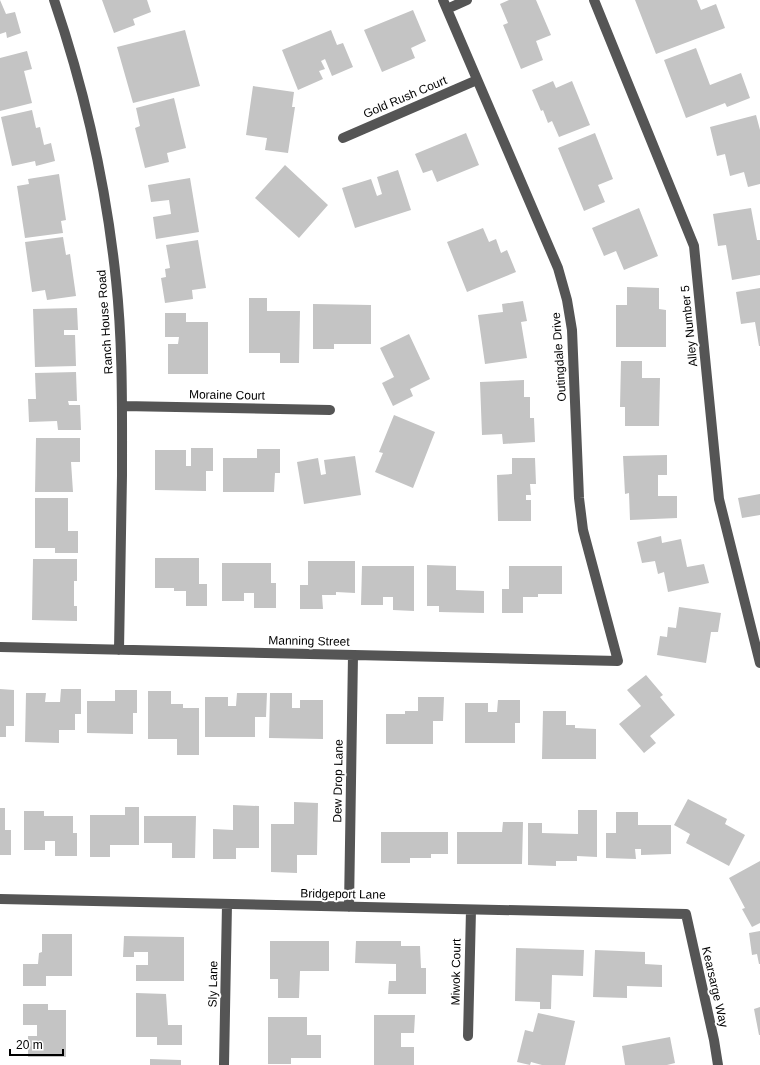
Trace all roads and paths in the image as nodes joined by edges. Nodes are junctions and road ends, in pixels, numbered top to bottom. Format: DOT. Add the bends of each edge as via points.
graph roads {
  1 [pos="54,0"];
  2 [pos="467,0"];
  3 [pos="594,0"];
  4 [pos="445,4"];
  5 [pos="477,80"];
  6 [pos="343,138"];
  7 [pos="122,406"];
  8 [pos="330,410"];
  9 [pos="0,647"];
  10 [pos="119,650"];
  11 [pos="353,655"];
  12 [pos="618,661"];
  13 [pos="760,663"];
  14 [pos="0,899"];
  15 [pos="227,904"];
  16 [pos="349,907"];
  17 [pos="471,910"];
  18 [pos="686,914"];
  19 [pos="468,1036"];
  20 [pos="224,1065"];
  21 [pos="718,1065"];
  1 -- 7 [label="street, Ranch House Road" via="82,91 97,153 108,217 116,281"];
  2 -- 4 [label="street"];
  3 -- 13 [label="street, Alley Number 5" via="694,246 719,499"];
  4 -- 5 [label="street, Outingdale Drive"];
  5 -- 6 [label="street, Gold Rush Court"];
  5 -- 12 [label="street, Outingdale Drive" via="558,268 567,300 572,330 579,498 583,530"];
  7 -- 8 [label="street, Moraine Court"];
  7 -- 10 [label="street, Ranch House Road"];
  9 -- 10 [label="street, Manning Street"];
  10 -- 11 [label="street, Manning Street"];
  11 -- 12 [label="street, Manning Street"];
  11 -- 16 [label="street, Dew Drop Lane"];
  14 -- 15 [label="street, Bridgeport Lane"];
  15 -- 16 [label="street, Bridgeport Lane"];
  15 -- 20 [label="street, Sly Lane"];
  16 -- 17 [label="street, Bridgeport Lane"];
  17 -- 18 [label="street, Bridgeport Lane"];
  17 -- 19 [label="street, Miwok Court"];
  18 -- 21 [label="street, Kearsarge Way"];
}
